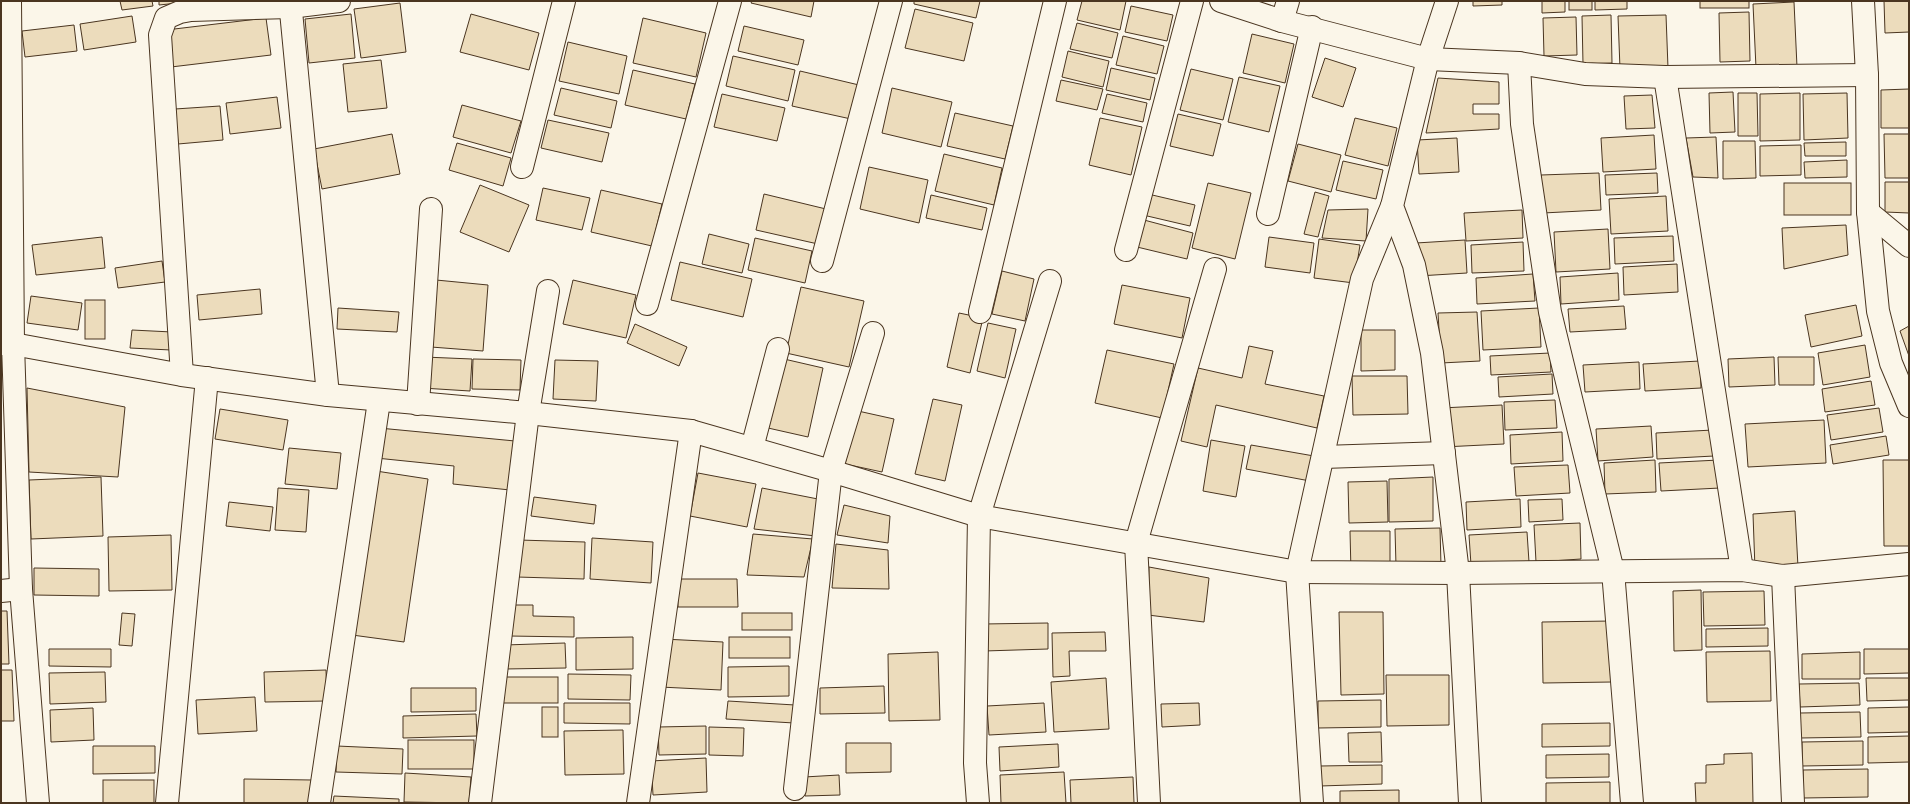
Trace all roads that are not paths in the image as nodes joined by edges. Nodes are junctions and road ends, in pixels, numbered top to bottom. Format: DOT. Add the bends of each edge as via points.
graph roads {
  1 [pos="10,1"];
  2 [pos="339,1"];
  3 [pos="564,1"];
  4 [pos="730,1"];
  5 [pos="891,1"];
  6 [pos="1055,1"];
  7 [pos="1192,1"];
  8 [pos="1221,1"];
  9 [pos="1447,1"];
  10 [pos="1863,1"];
  11 [pos="290,4"];
  12 [pos="1285,11"];
  13 [pos="1312,27"];
  14 [pos="1428,59"];
  15 [pos="1519,64"];
  16 [pos="1867,75"];
  17 [pos="1665,77"];
  18 [pos="522,167"];
  19 [pos="1392,206"];
  20 [pos="431,209"];
  21 [pos="1868,212"];
  22 [pos="1268,214"];
  23 [pos="1909,246"];
  24 [pos="1126,250"];
  25 [pos="822,261"];
  26 [pos="1215,269"];
  27 [pos="1050,281"];
  28 [pos="548,291"];
  29 [pos="647,304"];
  30 [pos="980,312"];
  31 [pos="873,333"];
  32 [pos="7,344"];
  33 [pos="778,349"];
  34 [pos="182,375"];
  35 [pos="207,378"];
  36 [pos="328,395"];
  37 [pos="379,401"];
  38 [pos="418,404"];
  39 [pos="1909,406"];
  40 [pos="528,413"];
  41 [pos="690,431"];
  42 [pos="752,448"];
  43 [pos="1444,453"];
  44 [pos="1322,457"];
  45 [pos="831,471"];
  46 [pos="979,516"];
  47 [pos="1136,543"];
  48 [pos="1909,564"];
  49 [pos="1742,570"];
  50 [pos="1613,571"];
  51 [pos="1297,572"];
  52 [pos="1458,574"];
  53 [pos="1783,576"];
  54 [pos="11,590"];
  55 [pos="795,789"];
  56 [pos="38,803"];
  57 [pos="167,803"];
  58 [pos="319,803"];
  59 [pos="480,803"];
  60 [pos="638,803"];
  61 [pos="978,803"];
  62 [pos="1149,803"];
  63 [pos="1312,803"];
  64 [pos="1470,803"];
  65 [pos="1632,803"];
  66 [pos="1793,803"];
  1 -- 32 [label="street"];
  2 -- 11 [label="street"];
  3 -- 18 [label="street"];
  4 -- 29 [label="street"];
  5 -- 25 [label="street"];
  6 -- 30 [label="street"];
  7 -- 24 [label="street"];
  8 -- 12 [label="street"];
  9 -- 14 [label="street"];
  10 -- 16 [label="street"];
  11 -- 34 [label="street" via="180,12 166,18 160,35"];
  11 -- 36 [label="street"];
  12 -- 13 [label="street"];
  13 -- 14 [label="street"];
  13 -- 22 [label="street"];
  14 -- 15 [label="street"];
  14 -- 19 [label="street"];
  15 -- 17 [label="street" via="1585,74"];
  15 -- 50 [label="street" via="1522,124 1550,312"];
  16 -- 17 [label="street"];
  16 -- 21 [label="street"];
  17 -- 49 [label="street"];
  19 -- 43 [label="street" via="1414,265 1432,353"];
  19 -- 44 [label="street" via="1362,279"];
  20 -- 38 [label="street"];
  21 -- 23 [label="street"];
  21 -- 39 [label="street" via="1878,311 1891,363"];
  26 -- 47 [label="street"];
  27 -- 46 [label="street"];
  28 -- 40 [label="street"];
  31 -- 45 [label="street"];
  32 -- 34 [label="street"];
  32 -- 54 [label="street"];
  33 -- 42 [label="street"];
  34 -- 35 [label="street"];
  35 -- 36 [label="street"];
  35 -- 57 [label="street"];
  36 -- 37 [label="street"];
  37 -- 38 [label="street"];
  37 -- 58 [label="street"];
  38 -- 40 [label="street"];
  40 -- 41 [label="street"];
  40 -- 59 [label="street"];
  41 -- 42 [label="street"];
  41 -- 60 [label="street"];
  42 -- 45 [label="street"];
  43 -- 44 [label="street"];
  43 -- 52 [label="street"];
  44 -- 51 [label="street"];
  45 -- 46 [label="street"];
  45 -- 55 [label="street"];
  46 -- 47 [label="street"];
  46 -- 61 [label="street" via="975,763"];
  47 -- 51 [label="street"];
  47 -- 62 [label="street"];
  48 -- 53 [label="street"];
  49 -- 50 [label="street"];
  49 -- 53 [label="street"];
  50 -- 52 [label="street"];
  50 -- 65 [label="street"];
  51 -- 52 [label="street"];
  51 -- 63 [label="street"];
  52 -- 64 [label="street"];
  53 -- 66 [label="street"];
  54 -- 56 [label="street"];
}
